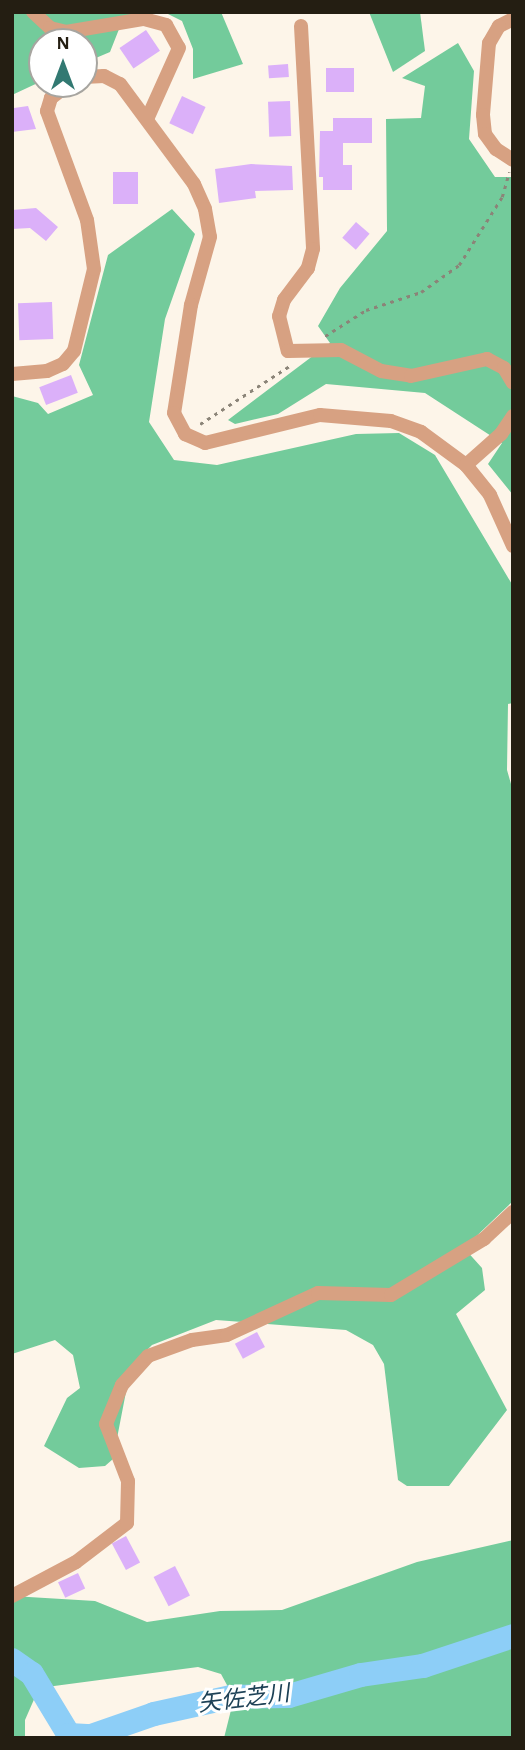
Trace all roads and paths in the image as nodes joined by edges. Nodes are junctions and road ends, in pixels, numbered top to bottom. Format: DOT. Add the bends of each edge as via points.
graph roads {
  1 [pos="33,12"];
  2 [pos="513,19"];
  3 [pos="301,26"];
  4 [pos="98,76"];
  5 [pos="51,98"];
  6 [pos="148,117"];
  7 [pos="512,160"];
  8 [pos="313,351"];
  9 [pos="12,374"];
  10 [pos="513,383"];
  11 [pos="513,416"];
  12 [pos="185,434"];
  13 [pos="466,465"];
  14 [pos="513,546"];
  15 [pos="513,1212"];
  16 [pos="12,1595"];
  1 -- 6 [label="street" via="50,28 66,32 144,19 166,25 179,48"];
  2 -- 7 [label="street" via="499,26 489,43 483,115 491,141"];
  3 -- 8 [label="street" via="313,249 308,268 279,316 288,351"];
  4 -- 6 [label="street" via="120,84"];
  5 -- 9 [label="street" via="47,111 87,220 94,269 74,351 63,364 47,371"];
  6 -- 12 [label="street" via="194,184 210,237 191,306 174,413"];
  7 -- 8 [label="path" via="502,197 459,265 421,292 366,310 321,339"];
  8 -- 10 [label="street" via="341,350 381,371 411,376 487,359 504,368"];
  8 -- 12 [label="path"];
  11 -- 13 [label="street" via="501,434"];
  12 -- 13 [label="street" via="205,443 320,415 363,416 421,432"];
  13 -- 14 [label="street" via="490,495"];
  15 -- 16 [label="street" via="484,1238 391,1295 318,1293 227,1335 192,1340 148,1356 122,1385 106,1424 128,1481 127,1523 76,1562"];
}
